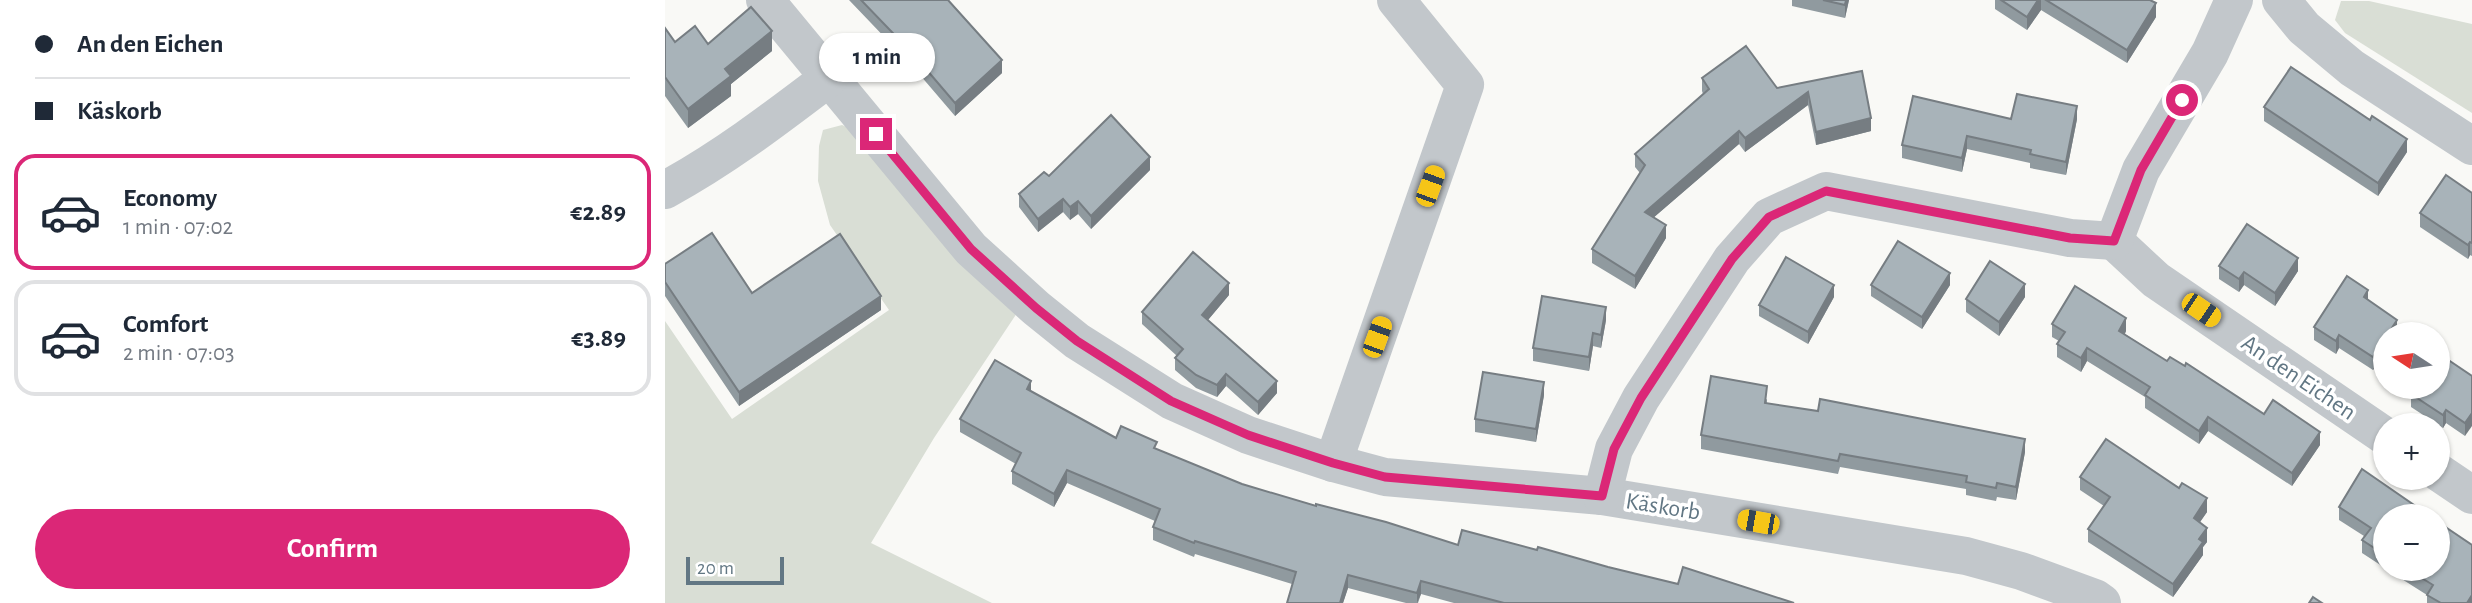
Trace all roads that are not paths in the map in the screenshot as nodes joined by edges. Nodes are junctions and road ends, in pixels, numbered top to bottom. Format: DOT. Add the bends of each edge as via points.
graph roads {
  1 [pos="765,0"];
  2 [pos="1396,0"];
  3 [pos="2234,0"];
  4 [pos="2281,0"];
  5 [pos="829,78"];
  6 [pos="2472,146"];
  7 [pos="665,190"];
  8 [pos="2114,241"];
  9 [pos="2373,428"];
  10 [pos="1333,463"];
  11 [pos="2450,480"];
  12 [pos="2472,495"];
  13 [pos="1602,496"];
  14 [pos="2102,603"];
  1 -- 5 [label="street, Käskorb"];
  2 -- 10 [label="street" via="1465,85"];
  3 -- 8 [label="street" via="2210,53 2141,170"];
  4 -- 6 [label="street" via="2304,28 2352,68"];
  5 -- 7 [label="street" via="755,134"];
  5 -- 10 [label="street, Käskorb" via="971,249 1077,341 1171,401 1248,435"];
  8 -- 9 [label="street, An den Eichen" via="2156,280"];
  8 -- 13 [label="street" via="2070,238 1826,191 1769,217 1732,259 1641,398 1614,449"];
  10 -- 13 [label="street, Käskorb" via="1385,477"];
  11 -- 12 [label="street"];
  13 -- 14 [label="street, Käskorb" via="1966,556 2021,570"];
}
